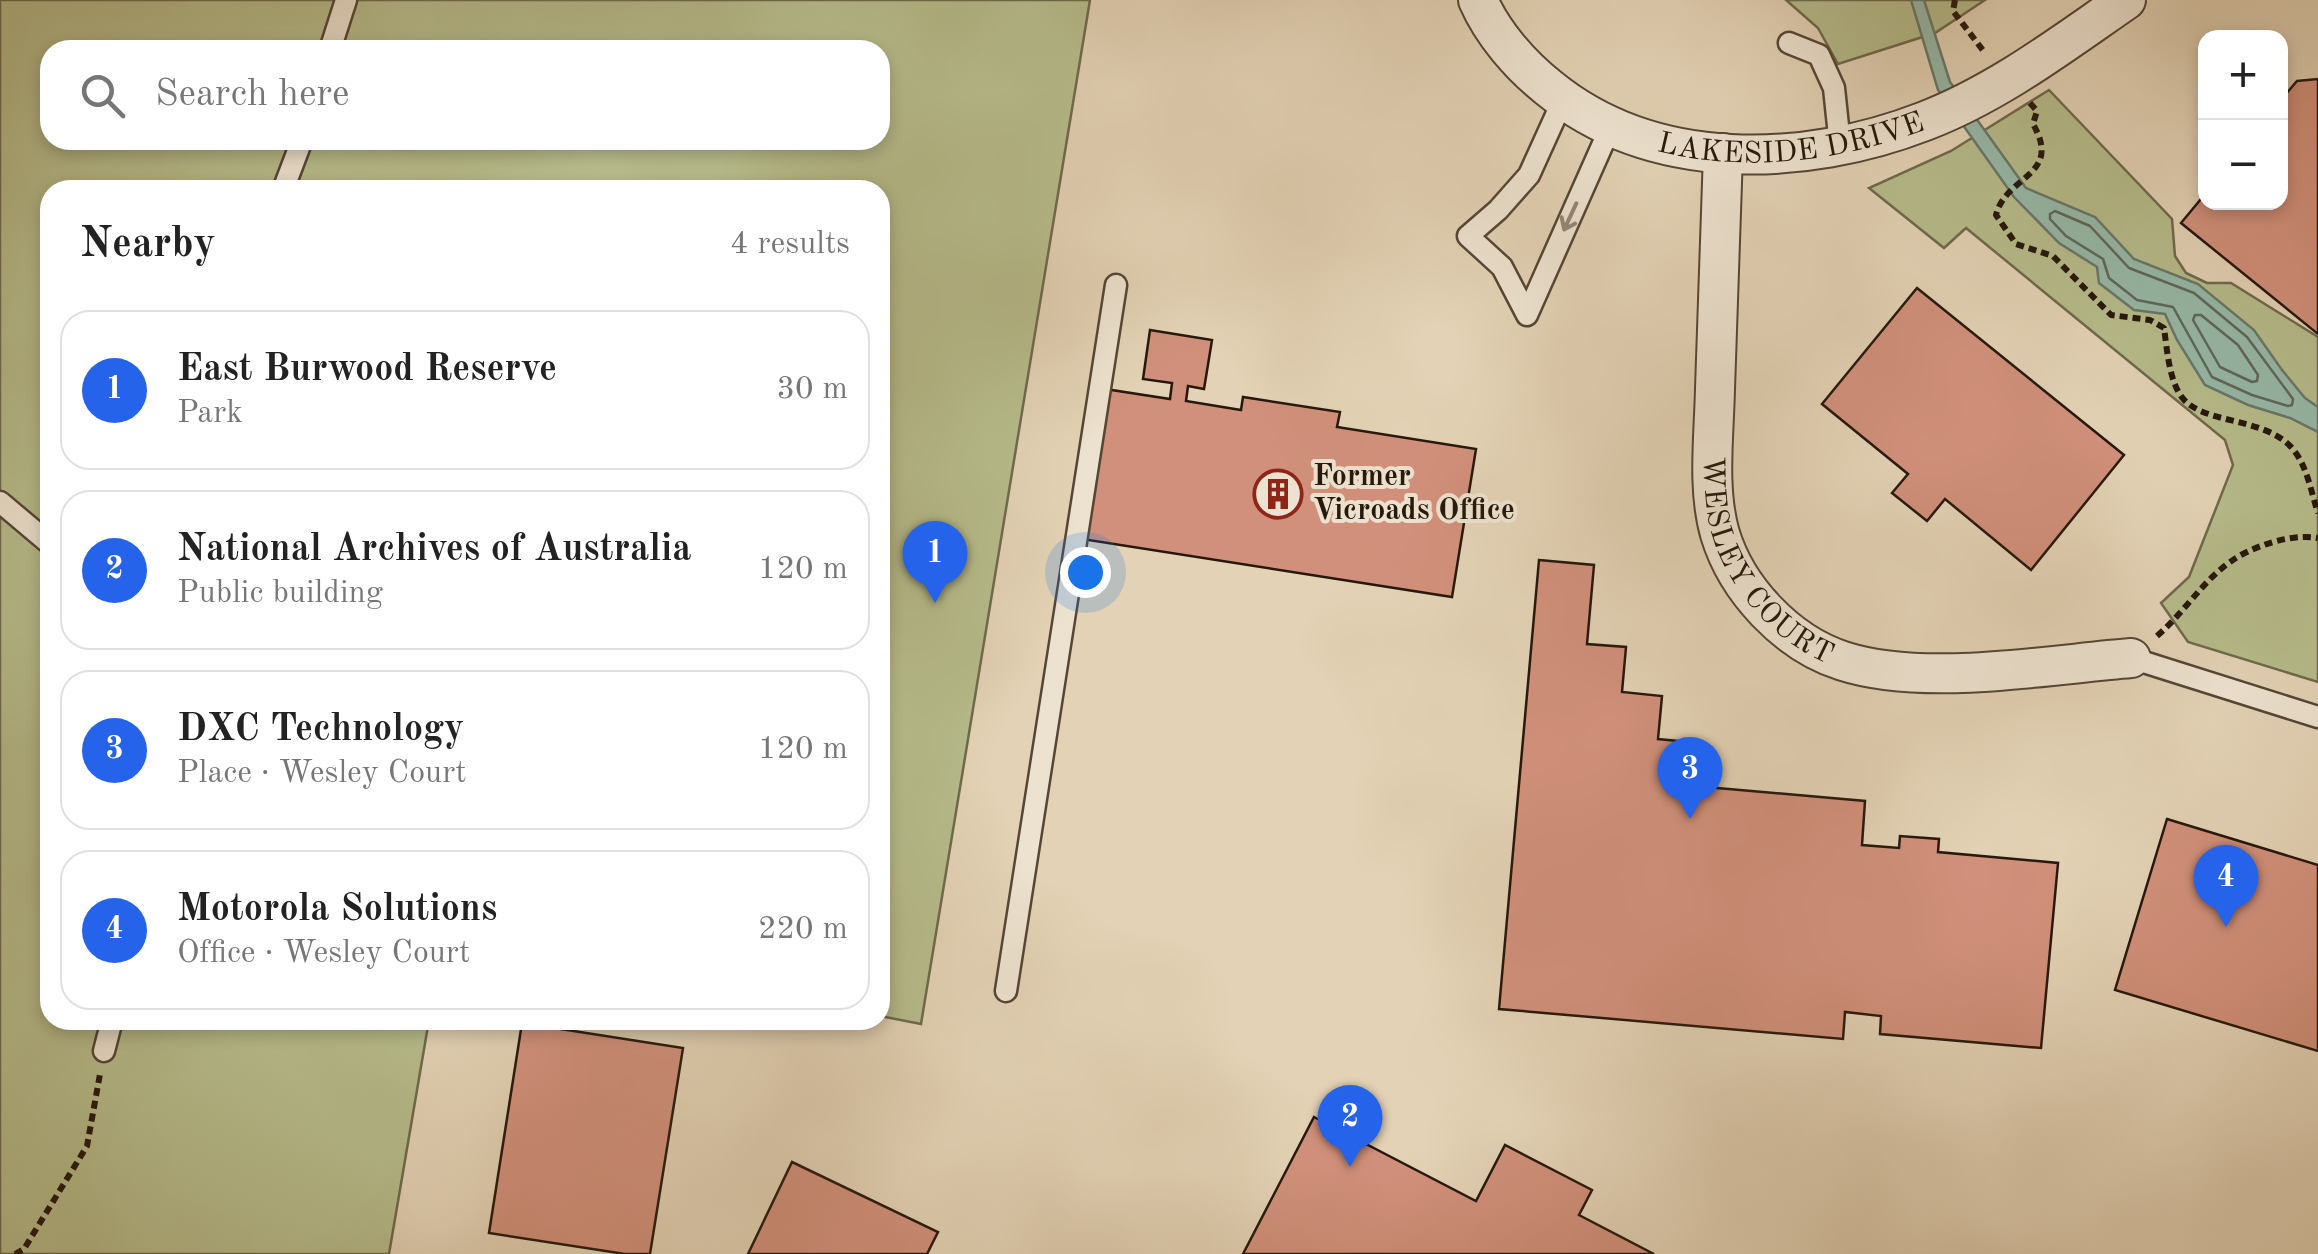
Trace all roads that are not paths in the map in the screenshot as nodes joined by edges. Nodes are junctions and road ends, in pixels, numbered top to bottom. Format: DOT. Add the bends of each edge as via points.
graph roads {
  1 [pos="346,0"];
  2 [pos="1478,0"];
  3 [pos="2126,0"];
  4 [pos="333,40"];
  5 [pos="1789,43"];
  6 [pos="1563,100"];
  7 [pos="1610,128"];
  8 [pos="1840,145"];
  9 [pos="298,150"];
  10 [pos="1722,154"];
  11 [pos="288,180"];
  12 [pos="1116,285"];
  13 [pos="0,502"];
  14 [pos="40,536"];
  15 [pos="2131,658"];
  16 [pos="2318,717"];
  17 [pos="1006,991"];
  18 [pos="109,1030"];
  19 [pos="104,1050"];
  1 -- 4 [label="lane"];
  2 -- 6 [label="street, LAKESIDE DRIVE" via="1516,56"];
  3 -- 8 [label="street, LAKESIDE DRIVE" via="2010,79 1949,111"];
  5 -- 8 [label="lane" via="1818,55 1834,88"];
  6 -- 7 [label="street, LAKESIDE DRIVE"];
  7 -- 6 [label="lane, one-way" via="1527,315 1502,266 1468,236 1529,175"];
  7 -- 10 [label="street, LAKESIDE DRIVE" via="1672,148"];
  8 -- 10 [label="street, LAKESIDE DRIVE"];
  9 -- 11 [label="lane"];
  10 -- 15 [label="street, WESLEY COURT" via="1716,516 1732,562 1760,604 1793,636 1868,666 1946,672"];
  12 -- 17 [label="lane"];
  13 -- 14 [label="lane"];
  15 -- 16 [label="lane"];
  18 -- 19 [label="lane"];
}
